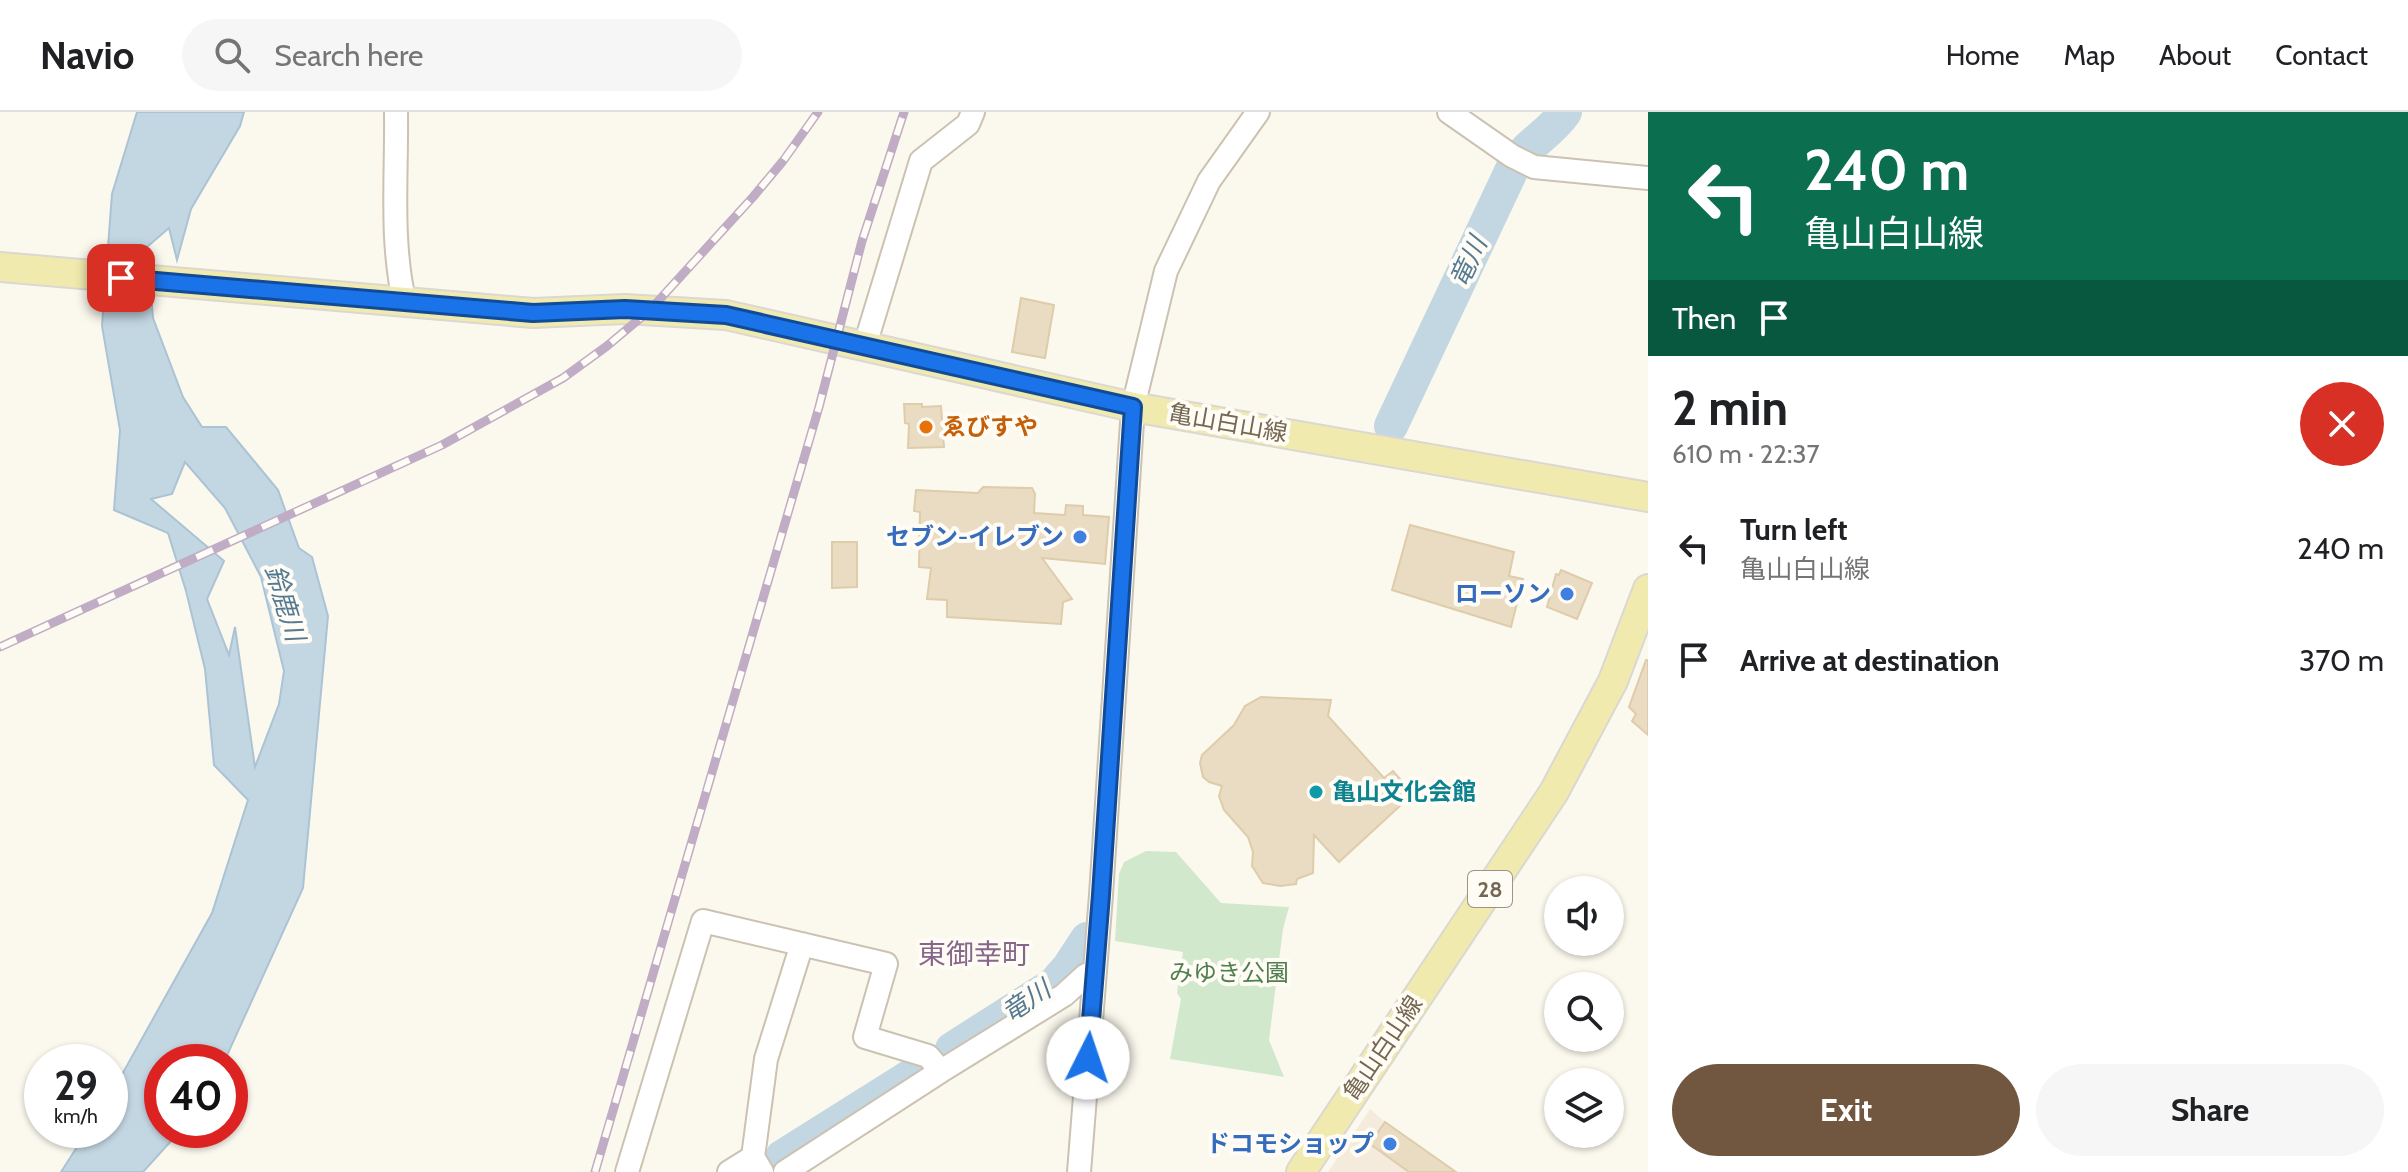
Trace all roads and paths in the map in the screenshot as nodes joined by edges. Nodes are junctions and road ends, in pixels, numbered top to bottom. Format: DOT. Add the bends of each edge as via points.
graph roads {
  1 [pos="396,112"];
  2 [pos="973,112"];
  3 [pos="1258,112"];
  4 [pos="1449,112"];
  5 [pos="1648,178"];
  6 [pos="0,267"];
  7 [pos="399,303"];
  8 [pos="865,345"];
  9 [pos="1133,407"];
  10 [pos="1648,497"];
  11 [pos="1648,589"];
  12 [pos="802,944"];
  13 [pos="1094,972"];
  14 [pos="941,1071"];
  15 [pos="757,1164"];
  16 [pos="627,1172"];
  17 [pos="729,1172"];
  18 [pos="785,1172"];
  19 [pos="1079,1172"];
  20 [pos="1301,1172"];
  1 -- 7 [label="street"];
  2 -- 8 [label="street" via="968,124 921,161"];
  3 -- 9 [label="street" via="1209,181 1166,271"];
  4 -- 5 [label="street" via="1519,159 1547,169"];
  6 -- 7 [label="main road, 亀山白山線"];
  7 -- 8 [label="main road, 亀山白山線" via="533,313 712,313"];
  8 -- 9 [label="main road, 亀山白山線"];
  9 -- 10 [label="main road, 亀山白山線"];
  9 -- 13 [label="street"];
  11 -- 20 [label="main road, 亀山白山線 / 28" via="1613,681 1554,792"];
  12 -- 14 [label="street" via="886,964 865,1037 928,1056"];
  12 -- 15 [label="street" via="766,1059"];
  12 -- 16 [label="street" via="703,921"];
  13 -- 14 [label="street"];
  13 -- 19 [label="street"];
  14 -- 18 [label="street"];
  15 -- 17 [label="street"];
}
